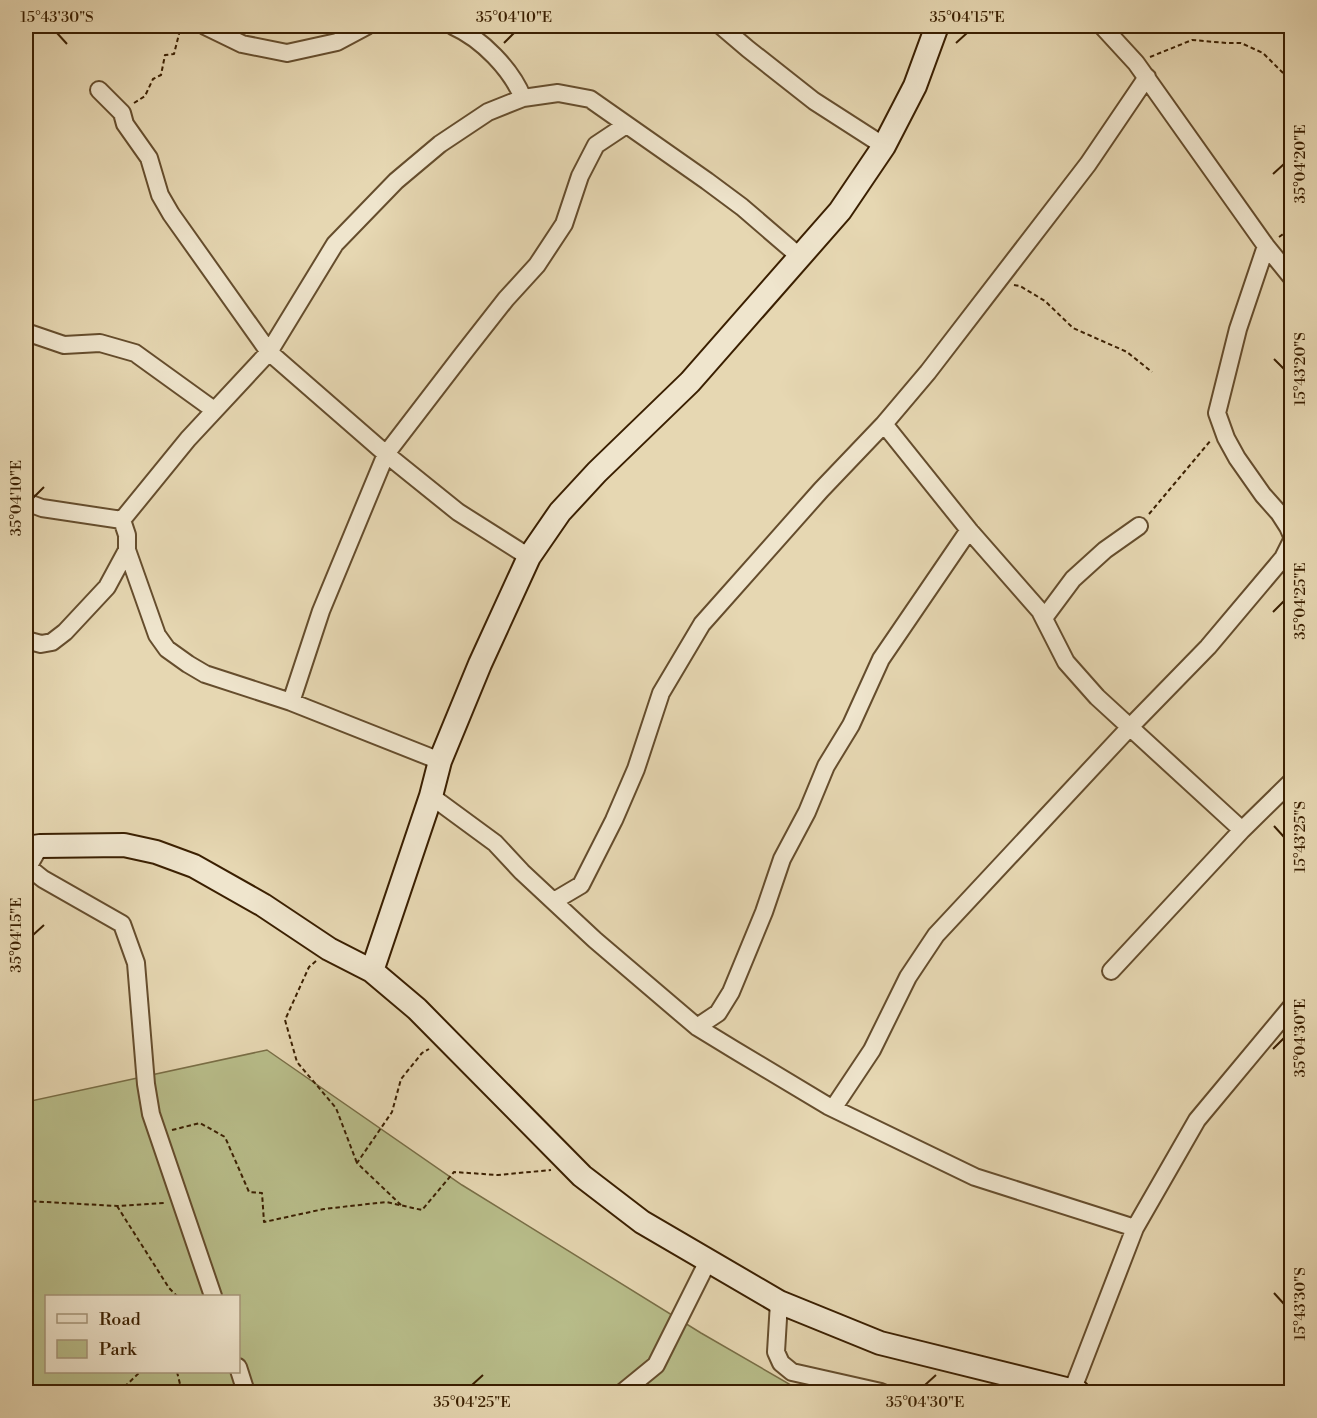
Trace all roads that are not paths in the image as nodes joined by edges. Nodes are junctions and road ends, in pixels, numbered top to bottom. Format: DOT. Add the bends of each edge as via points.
graph roads {
  1 [pos="204,26"];
  2 [pos="367,26"];
  3 [pos="721,26"];
  4 [pos="937,26"];
  5 [pos="1102,26"];
  6 [pos="459,27"];
  7 [pos="1147,77"];
  8 [pos="99,90"];
  9 [pos="523,98"];
  10 [pos="626,125"];
  11 [pos="884,146"];
  12 [pos="1266,246"];
  13 [pos="799,256"];
  14 [pos="1292,278"];
  15 [pos="26,333"];
  16 [pos="268,352"];
  17 [pos="214,410"];
  18 [pos="884,424"];
  19 [pos="387,454"];
  20 [pos="26,502"];
  21 [pos="122,520"];
  22 [pos="1139,526"];
  23 [pos="969,530"];
  24 [pos="1292,538"];
  25 [pos="127,550"];
  26 [pos="529,557"];
  27 [pos="1044,618"];
  28 [pos="26,640"];
  29 [pos="291,702"];
  30 [pos="1130,727"];
  31 [pos="440,761"];
  32 [pos="1292,781"];
  33 [pos="431,796"];
  34 [pos="1242,830"];
  35 [pos="33,847"];
  36 [pos="554,901"];
  37 [pos="372,970"];
  38 [pos="1112,971"];
  39 [pos="1292,1006"];
  40 [pos="698,1028"];
  41 [pos="834,1107"];
  42 [pos="1135,1228"];
  43 [pos="708,1261"];
  44 [pos="213,1295"];
  45 [pos="779,1302"];
  46 [pos="240,1373"];
  47 [pos="246,1392"];
  48 [pos="622,1392"];
  49 [pos="881,1392"];
  50 [pos="1075,1392"];
  1 -- 2 [label="street" via="242,44 287,53 337,42"];
  3 -- 11 [label="street" via="814,101"];
  4 -- 11 [label="main road" via="915,86"];
  5 -- 7 [label="street"];
  6 -- 9 [label="street" via="499,60"];
  7 -- 12 [label="street"];
  7 -- 18 [label="street" via="1088,164"];
  8 -- 16 [label="street" via="122,112 125,124 149,158 160,195 171,214"];
  9 -- 10 [label="street" via="558,93 590,99"];
  9 -- 16 [label="street" via="488,112 440,144 396,181 335,244"];
  10 -- 13 [label="street" via="742,207"];
  10 -- 19 [label="street" via="596,145 580,176 564,224 537,265 491,318"];
  11 -- 13 [label="main road" via="840,211"];
  12 -- 14 [label="street"];
  12 -- 24 [label="street" via="1238,329 1217,413 1237,458 1288,526"];
  13 -- 26 [label="main road" via="690,382 560,512"];
  15 -- 17 [label="street" via="64,345 100,343 135,353"];
  16 -- 17 [label="street"];
  16 -- 19 [label="street"];
  17 -- 21 [label="street"];
  18 -- 23 [label="street"];
  18 -- 36 [label="street" via="702,624 661,693 636,769 581,885"];
  19 -- 26 [label="street" via="458,512"];
  19 -- 29 [label="street" via="321,611"];
  20 -- 21 [label="street"];
  21 -- 25 [label="street"];
  22 -- 27 [label="street" via="1073,579"];
  23 -- 27 [label="street"];
  23 -- 40 [label="street" via="881,659 782,860 731,992 718,1013"];
  24 -- 30 [label="street" via="1283,558 1208,647"];
  25 -- 28 [label="street" via="107,586 65,632 52,642"];
  25 -- 29 [label="street" via="157,635 167,649 205,674"];
  26 -- 31 [label="main road"];
  27 -- 30 [label="street" via="1066,662 1096,697"];
  29 -- 31 [label="street"];
  30 -- 34 [label="street"];
  30 -- 41 [label="street" via="936,935 908,977 872,1050"];
  31 -- 33 [label="main road"];
  32 -- 34 [label="street"];
  33 -- 36 [label="street" via="495,843"];
  33 -- 37 [label="main road"];
  34 -- 38 [label="street"];
  35 -- 37 [label="main road" via="124,845 156,852 194,866 263,904 329,949"];
  35 -- 44 [label="street" via="28,867 122,924 135,963 151,1114"];
  36 -- 40 [label="street"];
  37 -- 43 [label="main road" via="417,1008 573,1168 642,1222"];
  39 -- 42 [label="street" via="1197,1120"];
  40 -- 41 [label="street"];
  41 -- 42 [label="street" via="975,1177"];
  42 -- 50 [label="street"];
  43 -- 45 [label="main road"];
  43 -- 48 [label="street" via="656,1365"];
  45 -- 49 [label="street" via="776,1352 781,1363 792,1372"];
  45 -- 50 [label="main road" via="880,1343"];
  46 -- 47 [label="street"];
}
